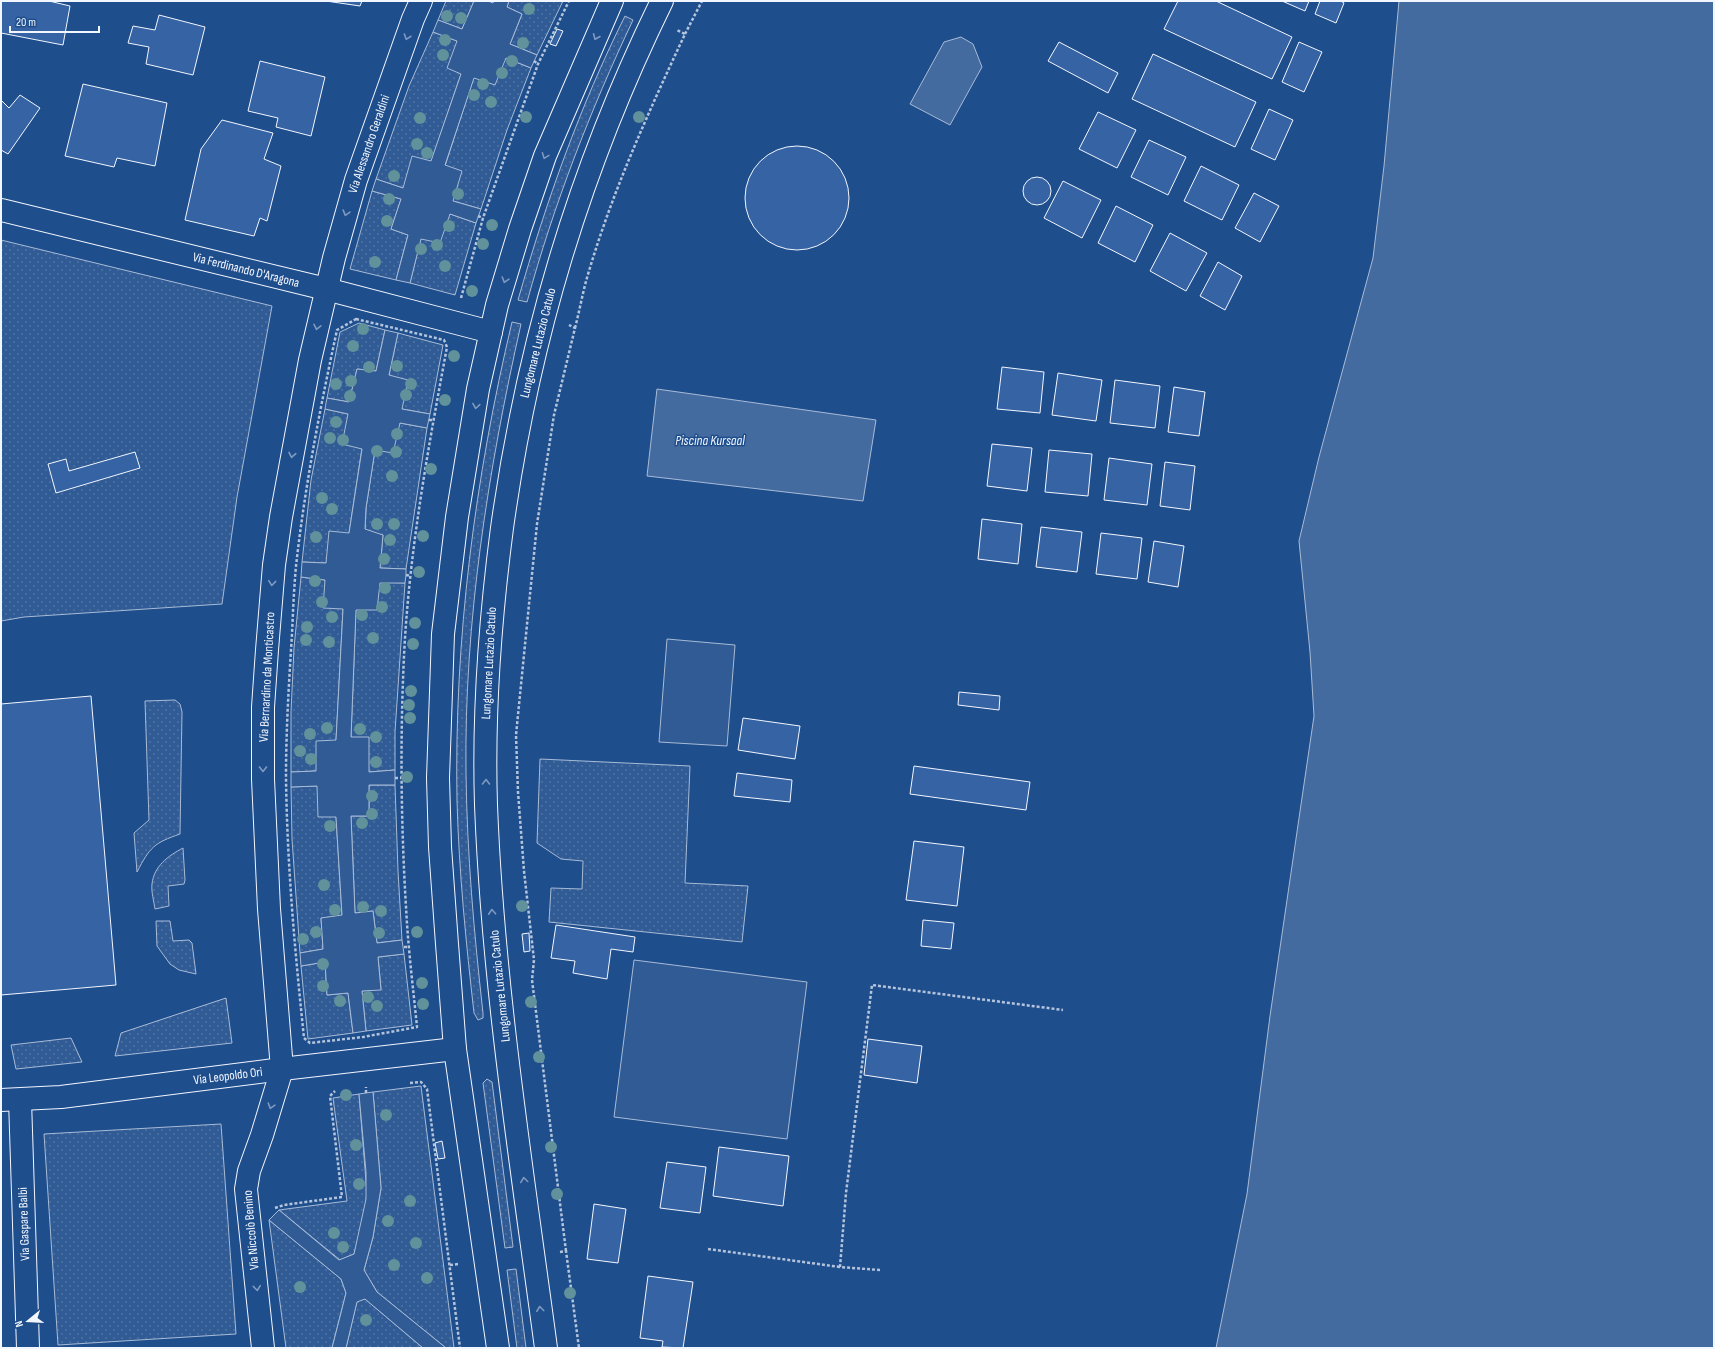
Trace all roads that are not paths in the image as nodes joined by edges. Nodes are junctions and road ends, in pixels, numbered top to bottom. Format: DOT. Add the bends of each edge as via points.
graph roads {
  1 [pos="422,1"];
  2 [pos="612,1"];
  3 [pos="662,1"];
  4 [pos="1,210"];
  5 [pos="326,289"];
  6 [pos="491,332"];
  7 [pos="455,1050"];
  8 [pos="282,1069"];
  9 [pos="10,1100"];
  10 [pos="28,1348"];
  11 [pos="263,1348"];
  12 [pos="498,1348"];
  13 [pos="546,1348"];
  1 -- 5 [label="main road, Via Alessandro Geraldini, one-way" via="413,19 356,180"];
  2 -- 6 [label="main road, one-way" via="544,156 497,305"];
  13 -- 3 [label="main road, Lungomare Lutazio Catulo, one-way" via="514,1117 492,922 486,801 486,727 493,600 515,446 533,355 563,246 620,94"];
  4 -- 5 [label="main road, Via Ferdinando D'Aragona"];
  5 -- 6 [label="main road, Via Ferdinando D'Aragona"];
  5 -- 8 [label="main road, Via Bernardino da Monticastro, one-way" via="281,517 272,587 264,688 263,779 266,869"];
  6 -- 7 [label="main road, one-way" via="478,389 457,516 443,641 438,770 440,847"];
  7 -- 8 [label="main road, Via Leopoldo Ori"];
  7 -- 12 [label="main road"];
  8 -- 9 [label="main road, Via Leopoldo Ori" via="62,1097"];
  8 -- 11 [label="main road, Via Niccolò Benino, one-way" via="249,1171 246,1189"];
  9 -- 10 [label="main road, Via Gaspare Balbi"];
}
